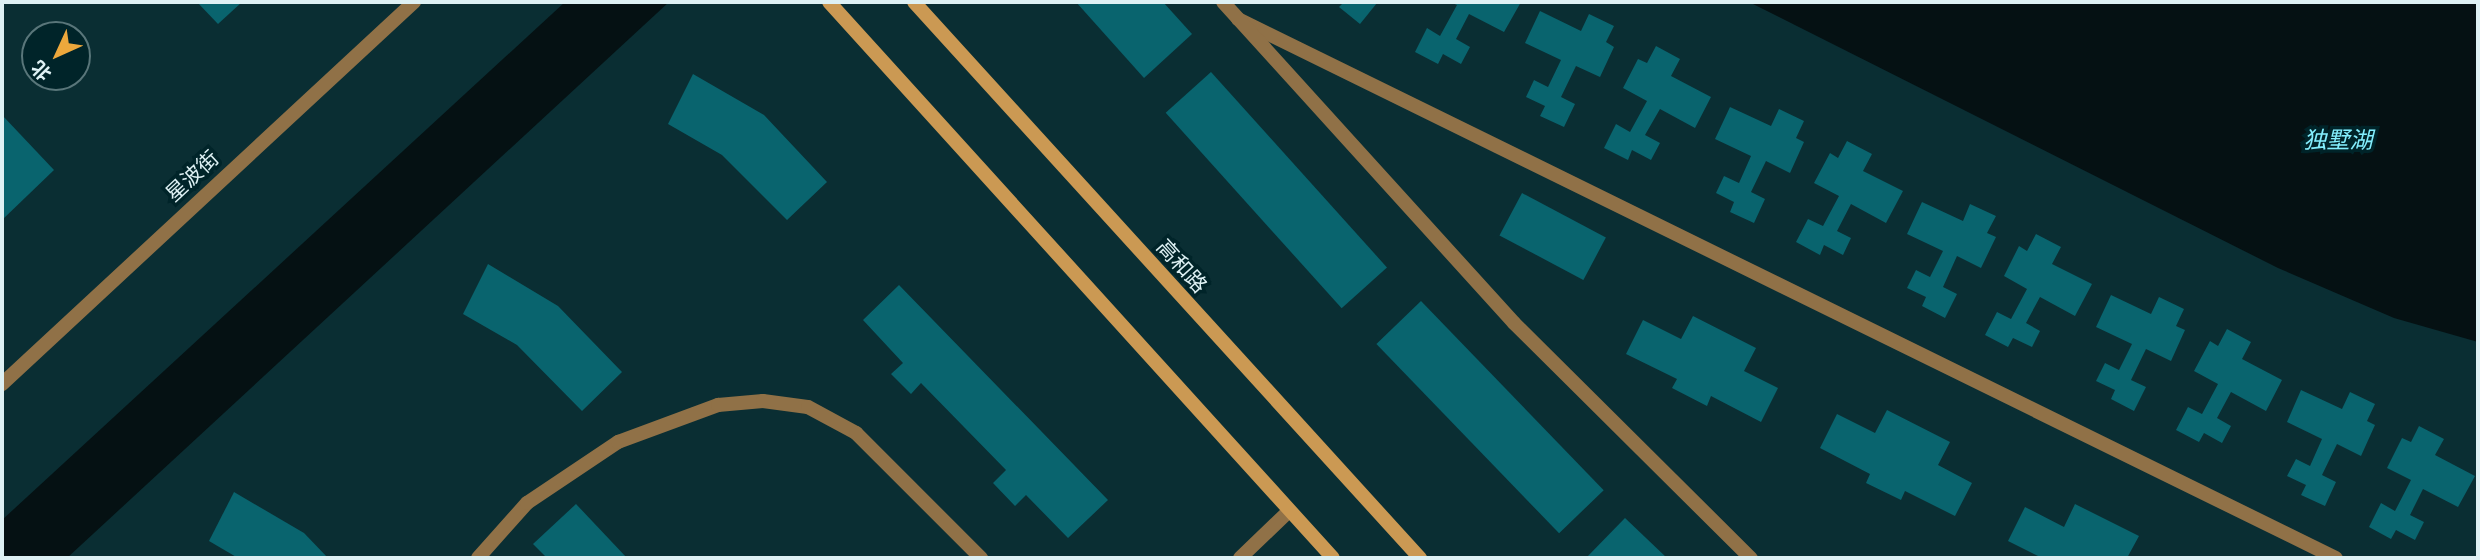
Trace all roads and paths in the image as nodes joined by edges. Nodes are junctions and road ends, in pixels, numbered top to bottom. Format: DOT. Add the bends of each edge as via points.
graph roads {
  1 [pos="414,2"];
  2 [pos="829,2"];
  3 [pos="914,2"];
  4 [pos="1223,2"];
  5 [pos="1238,19"];
  6 [pos="2,384"];
  7 [pos="1289,511"];
  8 [pos="478,558"];
  9 [pos="981,558"];
  10 [pos="1240,558"];
  11 [pos="1333,558"];
  12 [pos="1420,558"];
  13 [pos="1751,558"];
  14 [pos="2336,558"];
  1 -- 6 [label="street, 星波街"];
  2 -- 7 [label="main road"];
  3 -- 12 [label="main road, 高和路"];
  4 -- 5 [label="street"];
  5 -- 13 [label="street" via="1514,323"];
  5 -- 14 [label="street"];
  7 -- 10 [label="street"];
  7 -- 11 [label="main road"];
  8 -- 9 [label="street" via="527,503 607,448 669,419 763,401 808,407 856,433"];
}
